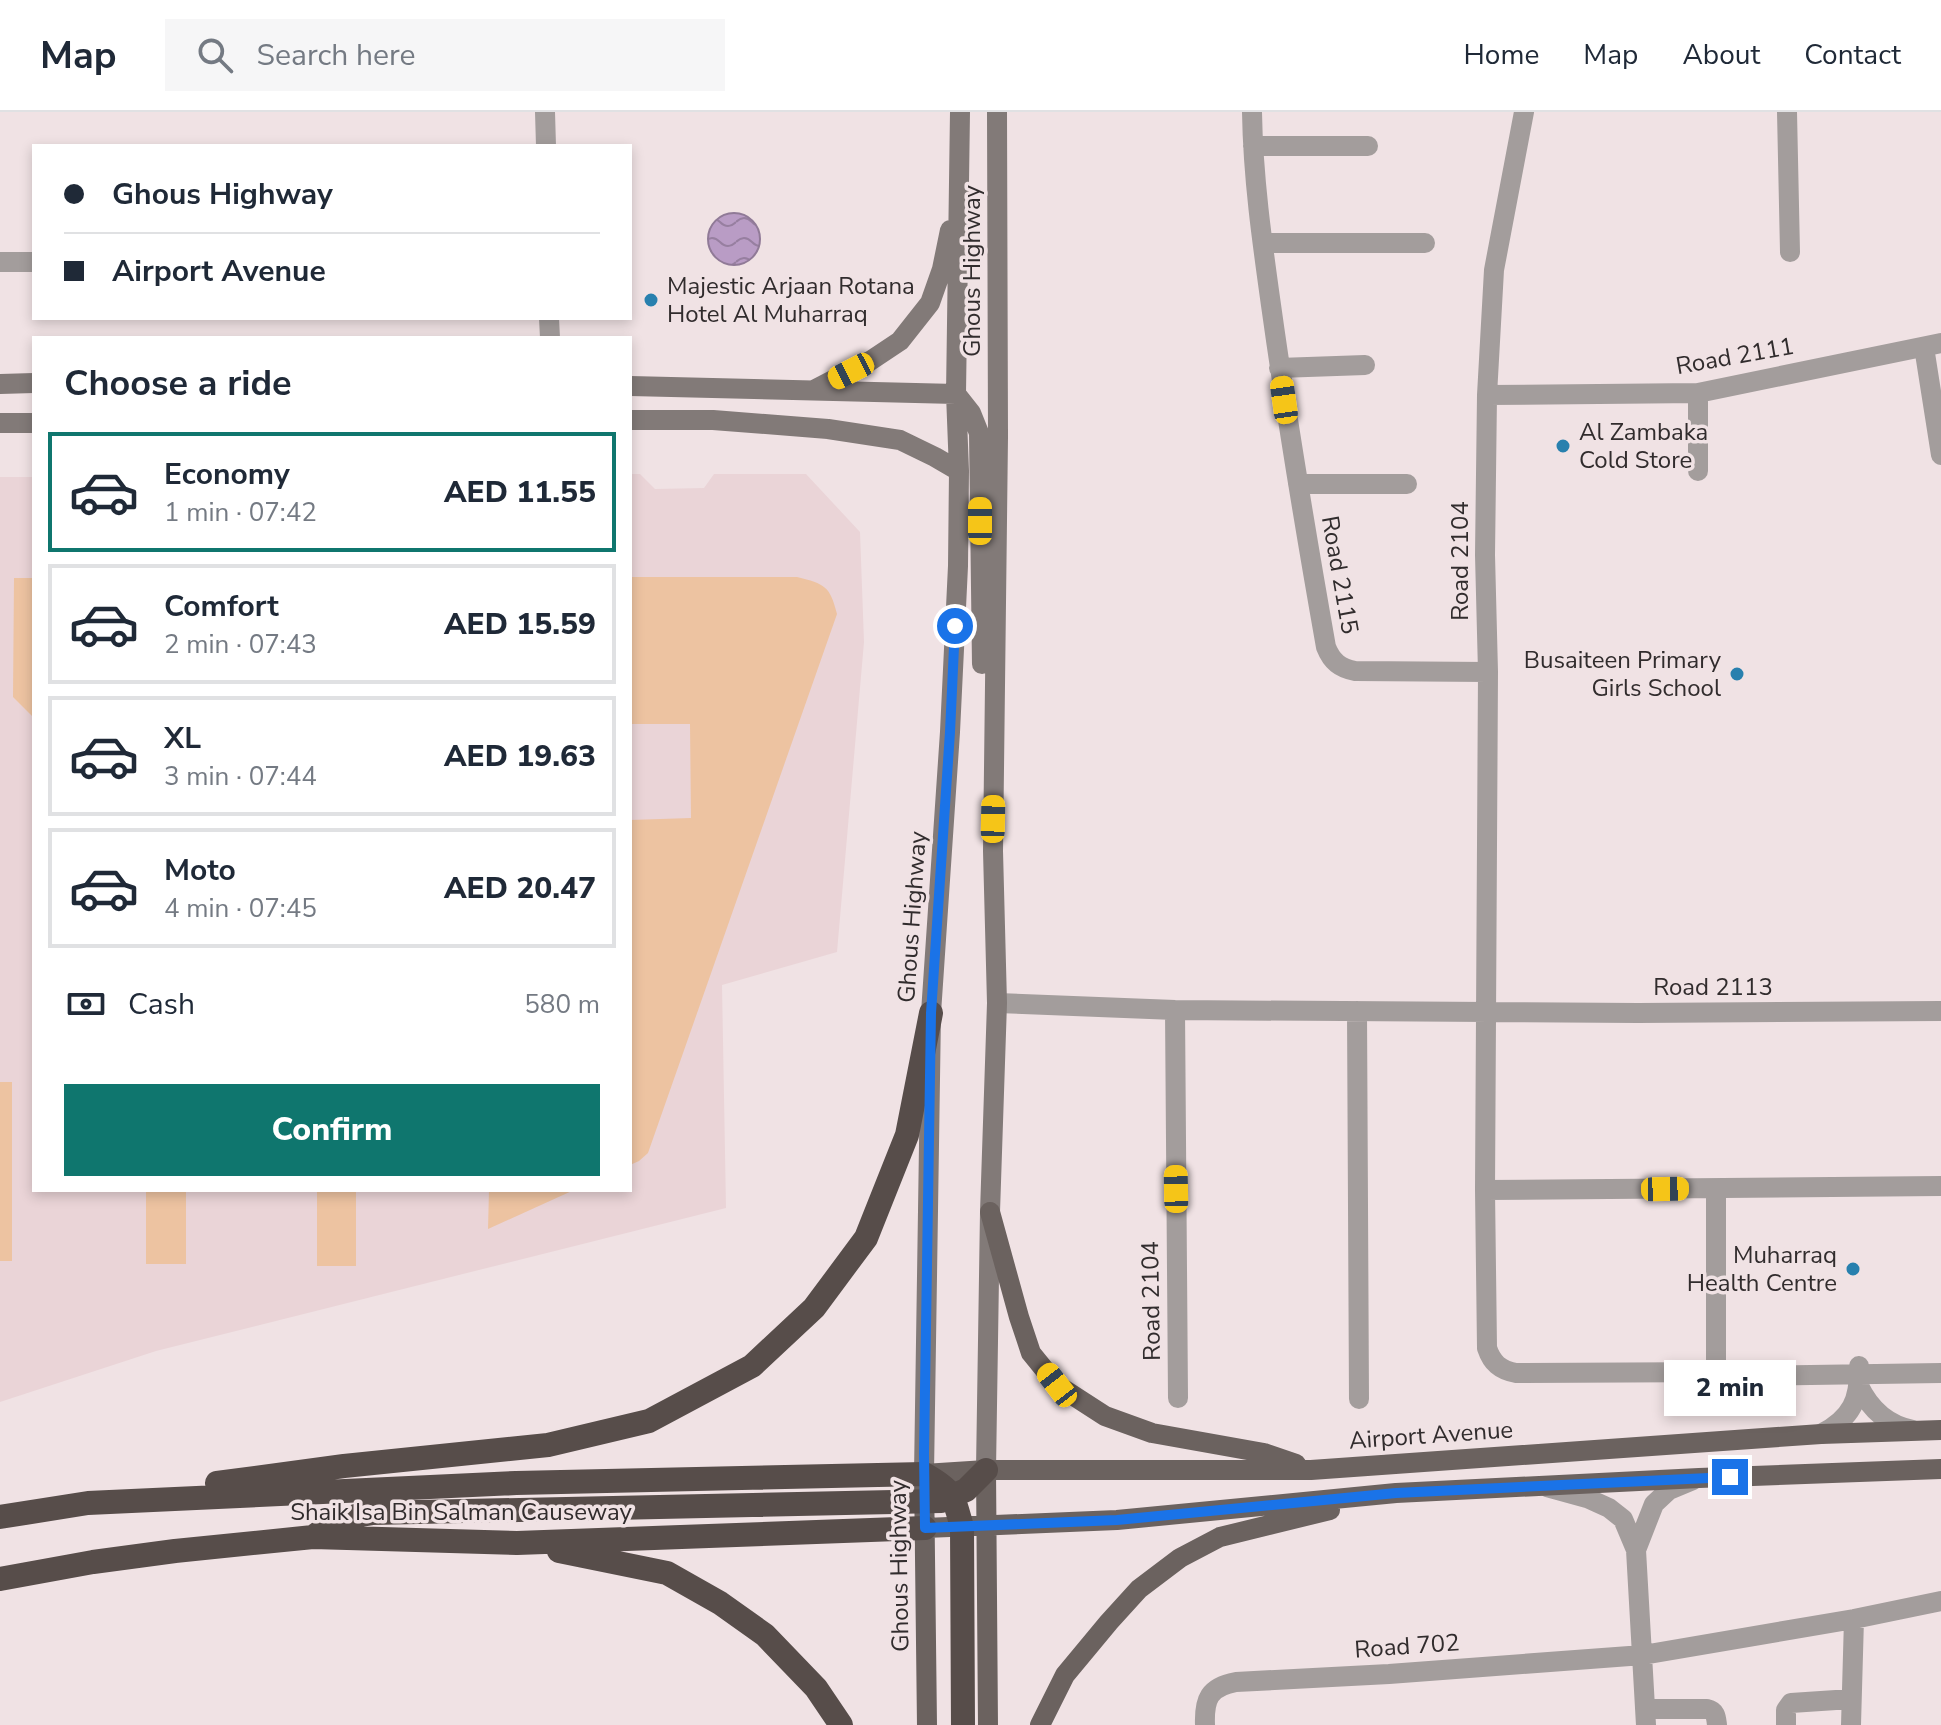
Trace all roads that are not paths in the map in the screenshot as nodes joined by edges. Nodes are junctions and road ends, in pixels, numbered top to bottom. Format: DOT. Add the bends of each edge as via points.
graph roads {
  1 [pos="545,112"];
  2 [pos="960,112"];
  3 [pos="997,112"];
  4 [pos="1252,112"];
  5 [pos="1524,112"];
  6 [pos="1787,112"];
  7 [pos="546,144"];
  8 [pos="1253,146"];
  9 [pos="1368,146"];
  10 [pos="960,183"];
  11 [pos="1263,243"];
  12 [pos="1425,243"];
  13 [pos="1790,252"];
  14 [pos="0,262"];
  15 [pos="32,262"];
  16 [pos="1932,345"];
  17 [pos="1365,365"];
  18 [pos="1279,368"];
  19 [pos="32,383"];
  20 [pos="0,384"];
  21 [pos="632,386"];
  22 [pos="811,392"];
  23 [pos="1698,393"];
  24 [pos="956,394"];
  25 [pos="1487,395"];
  26 [pos="632,420"];
  27 [pos="0,423"];
  28 [pos="32,423"];
  29 [pos="1941,455"];
  30 [pos="959,471"];
  31 [pos="1698,471"];
  32 [pos="1298,484"];
  33 [pos="1407,484"];
  34 [pos="1488,672"];
  35 [pos="993,851"];
  36 [pos="997,1003"];
  37 [pos="1175,1010"];
  38 [pos="1357,1011"];
  39 [pos="1941,1011"];
  40 [pos="1486,1012"];
  41 [pos="931,1013"];
  42 [pos="1941,1186"];
  43 [pos="1716,1189"];
  44 [pos="1485,1190"];
  45 [pos="990,1212"];
  46 [pos="1941,1365"];
  47 [pos="1722,1372"];
  48 [pos="1941,1373"];
  49 [pos="1859,1375"];
  50 [pos="1178,1398"];
  51 [pos="1359,1399"];
  52 [pos="1931,1430"];
  53 [pos="1821,1434"];
  54 [pos="1941,1469"];
  55 [pos="986,1470"];
  56 [pos="1311,1470"];
  57 [pos="924,1474"];
  58 [pos="1699,1478"];
  59 [pos="1547,1487"];
  60 [pos="1396,1493"];
  61 [pos="954,1496"];
  62 [pos="167,1499"];
  63 [pos="924,1501"];
  64 [pos="0,1517"];
  65 [pos="987,1525"];
  66 [pos="962,1527"];
  67 [pos="925,1528"];
  68 [pos="313,1537"];
  69 [pos="517,1543"];
  70 [pos="1636,1550"];
  71 [pos="0,1579"];
  72 [pos="1941,1601"];
  73 [pos="1854,1619"];
  74 [pos="1643,1655"];
  75 [pos="1851,1699"];
  76 [pos="1645,1717"];
  77 [pos="841,1725"];
  78 [pos="927,1725"];
  79 [pos="963,1725"];
  80 [pos="988,1725"];
  81 [pos="1040,1725"];
  82 [pos="1205,1725"];
  83 [pos="1717,1725"];
  84 [pos="1786,1725"];
  85 [pos="1851,1725"];
  1 -- 7 [label="street"];
  2 -- 10 [label="main road, Ghous Highway"];
  3 -- 35 [label="main road, Ghous Highway"];
  4 -- 8 [label="street, Road 2115"];
  5 -- 25 [label="street, Road 2104" via="1494,270"];
  6 -- 13 [label="street"];
  8 -- 9 [label="street"];
  8 -- 11 [label="street, Road 2115"];
  10 -- 22 [label="main road" via="930,303 900,341"];
  10 -- 24 [label="main road, Ghous Highway"];
  11 -- 12 [label="street"];
  11 -- 18 [label="street, Road 2115"];
  14 -- 15 [label="street"];
  16 -- 23 [label="street, Road 2111"];
  16 -- 29 [label="street"];
  17 -- 18 [label="street"];
  18 -- 32 [label="street, Road 2115"];
  19 -- 20 [label="main road"];
  21 -- 22 [label="main road"];
  22 -- 24 [label="main road"];
  23 -- 25 [label="street, Road 2111"];
  23 -- 31 [label="street"];
  24 -- 30 [label="main road, Ghous Highway"];
  24 -- 35 [label="main road" via="979,433 983,809"];
  25 -- 34 [label="street, Road 2104"];
  26 -- 30 [label="main road" via="713,420 900,440"];
  27 -- 28 [label="main road"];
  30 -- 41 [label="main road, Ghous Highway" via="952,702"];
  32 -- 33 [label="street, Road 2115"];
  32 -- 34 [label="street, Road 2115" via="1326,647 1333,661 1355,671"];
  34 -- 40 [label="street, Road 2104"];
  35 -- 36 [label="main road, Ghous Highway"];
  36 -- 37 [label="street"];
  36 -- 45 [label="main road, Ghous Highway"];
  37 -- 38 [label="street"];
  37 -- 50 [label="street, Road 2104"];
  38 -- 40 [label="street"];
  38 -- 51 [label="street"];
  39 -- 40 [label="street, Road 2113"];
  40 -- 44 [label="street, Road 2104"];
  41 -- 57 [label="main road, Ghous Highway"];
  41 -- 62 [label="highway" via="907,1135 866,1238 814,1308 752,1366 649,1421 548,1445 217,1483"];
  42 -- 43 [label="street"];
  43 -- 44 [label="street"];
  43 -- 47 [label="street"];
  44 -- 47 [label="street, Road 2104" via="1485,1340 1494,1363 1516,1373"];
  45 -- 55 [label="main road, Ghous Highway"];
  45 -- 56 [label="main road" via="1031,1353 1057,1385 1105,1416 1152,1433 1264,1453"];
  46 -- 49 [label="street"];
  47 -- 49 [label="street" via="1742,1367"];
  48 -- 49 [label="street"];
  49 -- 52 [label="street" via="1865,1398 1883,1418 1907,1429"];
  49 -- 53 [label="street" via="1846,1415"];
  52 -- 53 [label="main road, Airport Avenue"];
  53 -- 56 [label="main road, Airport Avenue"];
  54 -- 58 [label="main road"];
  55 -- 56 [label="main road, Airport Avenue"];
  55 -- 57 [label="main road, Airport Avenue"];
  55 -- 61 [label="highway"];
  55 -- 65 [label="main road, Ghous Highway"];
  57 -- 61 [label="highway"];
  57 -- 62 [label="highway, Shaik Isa Bin Salman Causeway" via="516,1483"];
  57 -- 63 [label="main road, Ghous Highway"];
  58 -- 59 [label="main road"];
  58 -- 70 [label="street" via="1669,1490 1654,1504"];
  59 -- 60 [label="main road"];
  59 -- 70 [label="street" via="1609,1508 1623,1519"];
  60 -- 65 [label="main road" via="1117,1520"];
  60 -- 81 [label="main road" via="1220,1537 1180,1558 1139,1589 1109,1622 1065,1675"];
  61 -- 63 [label="highway"];
  61 -- 66 [label="highway"];
  62 -- 64 [label="highway, Shaik Isa Bin Salman Causeway" via="88,1503"];
  63 -- 67 [label="main road, Ghous Highway"];
  63 -- 68 [label="highway" via="372,1513 343,1519"];
  65 -- 66 [label="main road"];
  65 -- 80 [label="main road, Ghous Highway"];
  66 -- 67 [label="main road"];
  66 -- 79 [label="highway"];
  67 -- 69 [label="highway, Shaik Isa Bin Salman Causeway"];
  67 -- 78 [label="main road, Ghous Highway"];
  68 -- 69 [label="highway, Shaik Isa Bin Salman Causeway"];
  68 -- 71 [label="highway, Shaik Isa Bin Salman Causeway" via="93,1562"];
  69 -- 77 [label="highway" via="667,1573 765,1635 816,1688"];
  70 -- 74 [label="street"];
  72 -- 73 [label="street, Road 702"];
  73 -- 74 [label="street, Road 702"];
  73 -- 75 [label="street"];
  74 -- 76 [label="street"];
  74 -- 82 [label="street, Road 702" via="1236,1682 1212,1692 1205,1704"];
  75 -- 84 [label="street" via="1791,1703"];
  75 -- 85 [label="street"];
  76 -- 83 [label="street" via="1707,1709 1714,1712"];
}
